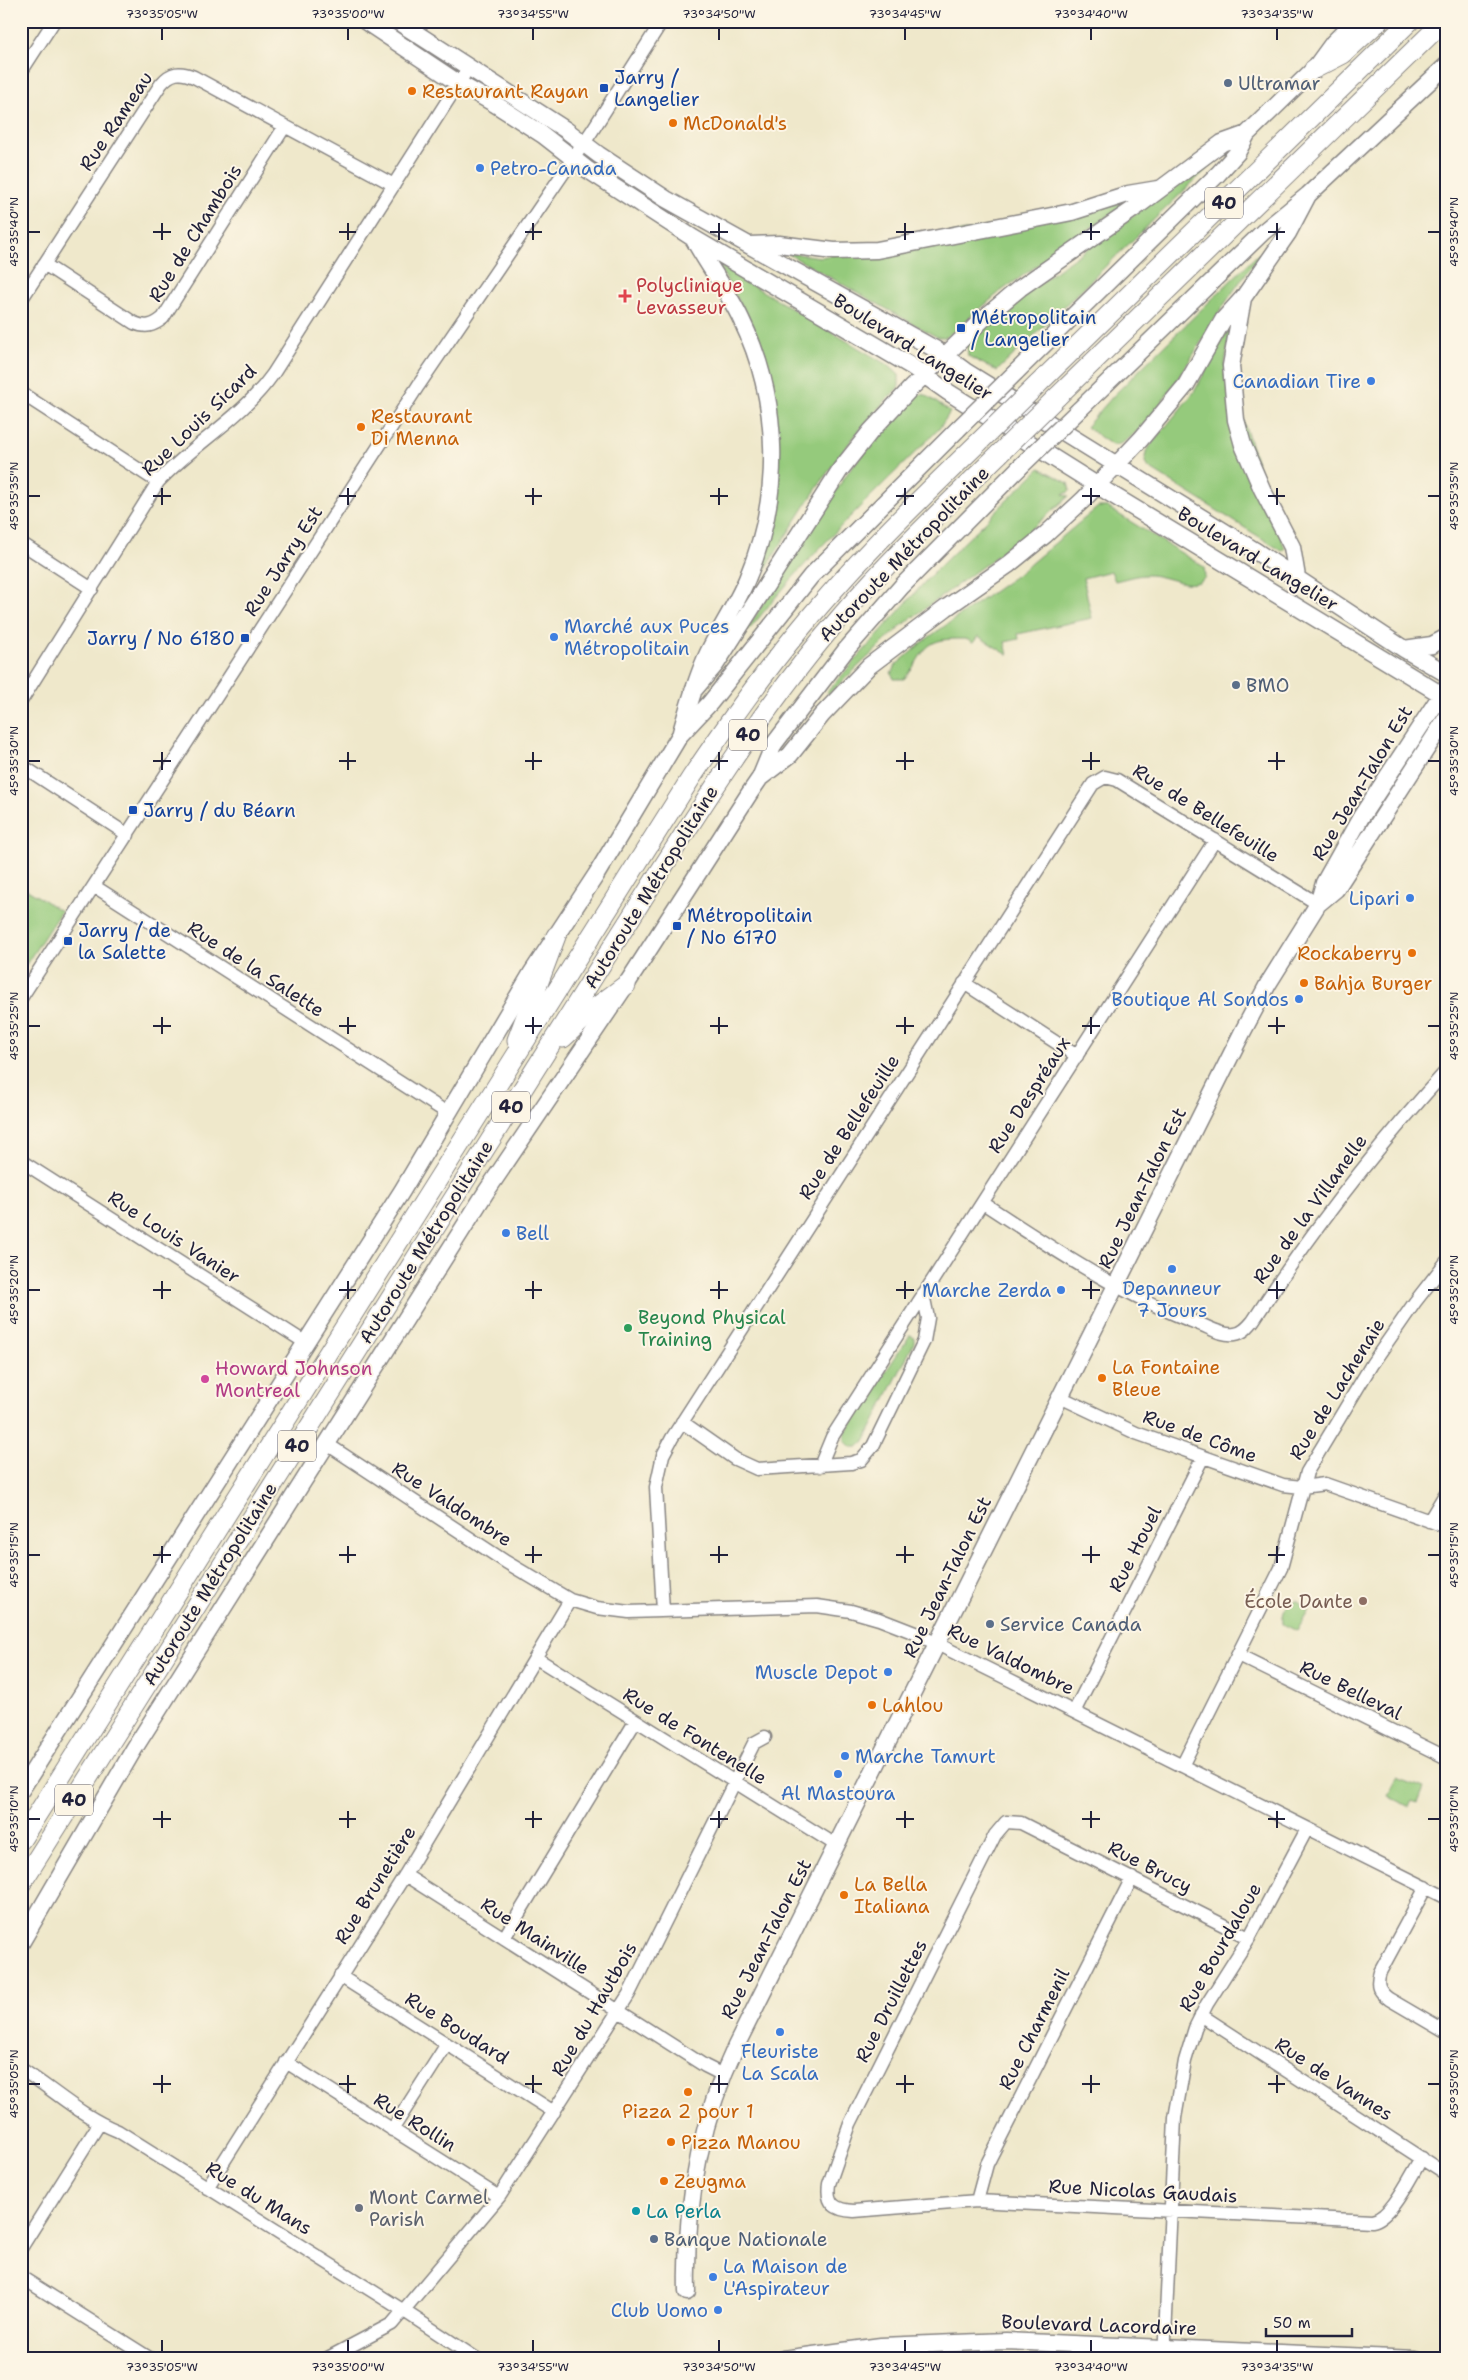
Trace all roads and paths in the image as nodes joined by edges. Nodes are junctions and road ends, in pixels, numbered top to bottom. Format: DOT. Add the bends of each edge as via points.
graph roads {
  1 [pos="54,21"];
  2 [pos="365,21"];
  3 [pos="397,21"];
  4 [pos="662,21"];
  5 [pos="1355,21"];
  6 [pos="1379,21"];
  7 [pos="1410,21"];
  8 [pos="1444,21"];
  9 [pos="1447,65"];
  10 [pos="469,67"];
  11 [pos="1314,69"];
  12 [pos="21,72"];
  13 [pos="458,83"];
  14 [pos="285,126"];
  15 [pos="1247,134"];
  16 [pos="583,144"];
  17 [pos="574,158"];
  18 [pos="394,185"];
  19 [pos="1160,189"];
  20 [pos="1308,195"];
  21 [pos="693,238"];
  22 [pos="748,245"];
  23 [pos="44,264"];
  24 [pos="1243,298"];
  25 [pos="21,300"];
  26 [pos="944,357"];
  27 [pos="925,376"];
  28 [pos="21,393"];
  29 [pos="1116,464"];
  30 [pos="158,482"];
  31 [pos="1097,485"];
  32 [pos="21,543"];
  33 [pos="1297,577"];
  34 [pos="92,589"];
  35 [pos="1447,637"];
  36 [pos="1404,649"];
  37 [pos="1447,674"];
  38 [pos="693,691"];
  39 [pos="1445,692"];
  40 [pos="21,701"];
  41 [pos="1447,717"];
  42 [pos="680,735"];
  43 [pos="21,765"];
  44 [pos="760,778"];
  45 [pos="128,835"];
  46 [pos="1215,840"];
  47 [pos="94,886"];
  48 [pos="1318,904"];
  49 [pos="556,936"];
  50 [pos="964,983"];
  51 [pos="626,985"];
  52 [pos="21,998"];
  53 [pos="545,1054"];
  54 [pos="1077,1056"];
  55 [pos="1447,1070"];
  56 [pos="504,1074"];
  57 [pos="449,1114"];
  58 [pos="21,1161"];
  59 [pos="982,1203"];
  60 [pos="1447,1261"];
  61 [pos="1116,1286"];
  62 [pos="923,1294"];
  63 [pos="306,1343"];
  64 [pos="1060,1397"];
  65 [pos="682,1422"];
  66 [pos="327,1444"];
  67 [pos="1203,1457"];
  68 [pos="820,1466"];
  69 [pos="1302,1487"];
  70 [pos="1447,1491"];
  71 [pos="1429,1521"];
  72 [pos="1447,1527"];
  73 [pos="570,1600"];
  74 [pos="663,1611"];
  75 [pos="936,1644"];
  76 [pos="1238,1655"];
  77 [pos="536,1658"];
  78 [pos="1074,1712"];
  79 [pos="635,1722"];
  80 [pos="765,1737"];
  81 [pos="1447,1758"];
  82 [pos="1182,1766"];
  83 [pos="736,1782"];
  84 [pos="21,1790"];
  85 [pos="1006,1822"];
  86 [pos="1307,1829"];
  87 [pos="21,1840"];
  88 [pos="836,1845"];
  89 [pos="404,1875"];
  90 [pos="26,1876"];
  91 [pos="1132,1878"];
  92 [pos="1426,1887"];
  93 [pos="21,1896"];
  94 [pos="1447,1898"];
  95 [pos="504,1938"];
  96 [pos="1249,1938"];
  97 [pos="21,1943"];
  98 [pos="340,1976"];
  99 [pos="619,2012"];
  100 [pos="1201,2015"];
  101 [pos="1447,2033"];
  102 [pos="446,2044"];
  103 [pos="286,2062"];
  104 [pos="21,2069"];
  105 [pos="723,2075"];
  106 [pos="554,2112"];
  107 [pos="99,2124"];
  108 [pos="392,2130"];
  109 [pos="1422,2158"];
  110 [pos="1447,2175"];
  111 [pos="207,2188"];
  112 [pos="499,2197"];
  113 [pos="977,2201"];
  114 [pos="831,2205"];
  115 [pos="1170,2211"];
  116 [pos="21,2248"];
  117 [pos="21,2276"];
  118 [pos="687,2292"];
  119 [pos="404,2311"];
  120 [pos="1164,2353"];
  121 [pos="152,2359"];
  122 [pos="326,2359"];
  123 [pos="476,2359"];
  124 [pos="783,2359"];
  125 [pos="1415,2359"];
  1 -- 12 [label="street"];
  2 -- 13 [label="main road, Boulevard Langelier"];
  3 -- 10 [label="main road, Boulevard Langelier"];
  4 -- 16 [label="street, Rue Jarry Est"];
  5 -- 11 [label="main road"];
  6 -- 11 [label="highway" via="1343,54"];
  7 -- 56 [label="highway, Autoroute Métropolitaine / 40, bridge" via="979,442 846,576 801,627 736,711 691,778"];
  8 -- 53 [label="highway, Autoroute Métropolitaine / 40, bridge" via="999,454 843,614 758,721"];
  9 -- 20 [label="main road"];
  10 -- 13 [label="street, Rue Louis Sicard"];
  10 -- 16 [label="main road, Boulevard Langelier"];
  11 -- 15 [label="main road"];
  13 -- 17 [label="main road, Boulevard Langelier" via="503,109"];
  13 -- 18 [label="street, Rue Louis Sicard"];
  14 -- 18 [label="street, Rue Rameau"];
  14 -- 23 [label="street, Rue Rameau" via="194,76 175,73 167,77"];
  14 -- 23 [label="street, Rue de Chambois" via="163,318 156,323 149,326 134,323"];
  15 -- 19 [label="main road" via="1222,143"];
  15 -- 42 [label="main road, bridge" via="1237,153 1218,174 811,576"];
  16 -- 17 [label="street, Rue Jarry Est"];
  16 -- 22 [label="main road, Boulevard Langelier" via="666,199"];
  17 -- 21 [label="main road, Boulevard Langelier"];
  17 -- 45 [label="street, Rue Jarry Est" via="413,393"];
  18 -- 30 [label="street, Rue Louis Sicard" via="260,393"];
  19 -- 22 [label="main road" via="1128,194 1077,211 877,250 834,251 779,244"];
  19 -- 26 [label="main road" via="1013,293"];
  20 -- 24 [label="main road" via="1288,233"];
  20 -- 44 [label="main road, bridge" via="1263,232 915,572 845,651 774,744"];
  21 -- 27 [label="main road, Boulevard Langelier"];
  21 -- 38 [label="main road" via="740,316 756,353 769,404 773,454 760,546 742,591 708,652"];
  22 -- 26 [label="main road, Boulevard Langelier"];
  23 -- 25 [label="street, Rue Rameau"];
  24 -- 29 [label="main road" via="1228,313 1175,400"];
  24 -- 33 [label="main road" via="1231,366 1236,420 1262,489 1292,547"];
  26 -- 27 [label="main road"];
  26 -- 29 [label="main road, Boulevard Langelier"];
  27 -- 31 [label="main road, Boulevard Langelier"];
  27 -- 38 [label="main road" via="877,424 840,470 716,664"];
  28 -- 30 [label="street"];
  29 -- 31 [label="main road"];
  29 -- 33 [label="main road, Boulevard Langelier"];
  30 -- 34 [label="street, Rue Louis Sicard"];
  31 -- 39 [label="main road, Boulevard Langelier"];
  31 -- 44 [label="main road" via="1008,565 869,666 822,715 790,755"];
  32 -- 34 [label="street"];
  33 -- 36 [label="main road, Boulevard Langelier"];
  34 -- 40 [label="street, Rue Louis Sicard"];
  35 -- 36 [label="main road" via="1432,645"];
  36 -- 37 [label="main road, Boulevard Langelier"];
  38 -- 42 [label="main road"];
  39 -- 48 [label="main road, Rue Jean-Talon Est" via="1361,817 1324,883"];
  41 -- 48 [label="main road, Rue Jean-Talon Est" via="1336,890"];
  42 -- 49 [label="main road"];
  43 -- 45 [label="street"];
  44 -- 51 [label="main road"];
  45 -- 47 [label="street, Rue Jarry Est"];
  46 -- 48 [label="street, Rue de Bellefeuille"];
  46 -- 50 [label="street, Rue de Bellefeuille" via="1117,780 1099,779 1086,792"];
  46 -- 54 [label="street, Rue Despréaux"];
  47 -- 52 [label="street, Rue Jarry Est"];
  47 -- 57 [label="street, Rue de la Salette"];
  48 -- 61 [label="main road, Rue Jean-Talon Est" via="1255,1007"];
  49 -- 56 [label="highway"];
  49 -- 57 [label="main road" via="530,974"];
  50 -- 54 [label="street"];
  50 -- 65 [label="street, Rue de Bellefeuille"];
  51 -- 53 [label="highway" via="595,1008"];
  51 -- 66 [label="main road" via="492,1183"];
  53 -- 90 [label="highway, Autoroute Métropolitaine / 40"];
  54 -- 59 [label="street, Rue Despréaux"];
  55 -- 61 [label="street, Rue de la Villanelle" via="1352,1182 1242,1332 1230,1334 1191,1321"];
  56 -- 87 [label="highway, Autoroute Métropolitaine / 40"];
  57 -- 63 [label="main road"];
  58 -- 63 [label="street, Rue Louis Vanier"];
  59 -- 61 [label="street, Rue de la Villanelle"];
  59 -- 62 [label="street, Rue Despréaux"];
  60 -- 69 [label="street, Rue de Lachenaie" via="1372,1364 1318,1451"];
  61 -- 64 [label="main road, Rue Jean-Talon Est"];
  62 -- 68 [label="street, Rue Despréaux" via="832,1437"];
  62 -- 68 [label="street" via="928,1318 924,1341 873,1446 860,1460"];
  63 -- 84 [label="main road"];
  64 -- 67 [label="street, Rue de Côme" via="1120,1426"];
  64 -- 75 [label="main road, Rue Jean-Talon Est"];
  65 -- 68 [label="street" via="735,1459 757,1469"];
  65 -- 74 [label="street, Rue de Bellefeuille" via="663,1456 657,1480"];
  66 -- 73 [label="street, Rue Valdombre" via="506,1562"];
  66 -- 97 [label="main road" via="114,1783"];
  67 -- 69 [label="street, Rue de Côme" via="1283,1485"];
  67 -- 78 [label="street, Rue Houel"];
  69 -- 71 [label="street, Rue de Côme" via="1325,1484"];
  69 -- 76 [label="street, Rue de Lachenaie" via="1281,1568"];
  70 -- 71 [label="street"];
  71 -- 72 [label="street, Rue de Côme"];
  73 -- 74 [label="street, Rue Valdombre" via="613,1610"];
  73 -- 77 [label="street, Rue Brunetière"];
  74 -- 75 [label="street, Rue Valdombre" via="799,1606 835,1608 879,1619"];
  75 -- 78 [label="street, Rue Valdombre"];
  75 -- 88 [label="main road, Rue Jean-Talon Est"];
  76 -- 81 [label="street, Rue Belleval"];
  76 -- 82 [label="street, Rue de Lachenaie"];
  77 -- 79 [label="street, Rue de Fontenelle"];
  77 -- 89 [label="street, Rue Brunetière"];
  78 -- 82 [label="street, Rue Valdombre"];
  79 -- 83 [label="street, Rue de Fontenelle"];
  79 -- 95 [label="street"];
  80 -- 83 [label="street, Rue du Hautbois" via="754,1744"];
  82 -- 86 [label="street, Rue Valdombre"];
  83 -- 88 [label="street, Rue de Fontenelle"];
  83 -- 99 [label="street, Rue du Hautbois"];
  85 -- 91 [label="street, Rue Brucy" via="1021,1823"];
  85 -- 114 [label="street, Rue Druillettes" via="995,1835 850,2124 829,2184"];
  86 -- 92 [label="street, Rue Valdombre"];
  86 -- 96 [label="street, Rue Bourdaloue"];
  88 -- 105 [label="main road, Rue Jean-Talon Est"];
  89 -- 95 [label="street, Rue Mainville"];
  89 -- 98 [label="street, Rue Brunetière"];
  90 -- 93 [label="highway, Autoroute Métropolitaine"];
  91 -- 96 [label="street, Rue Brucy"];
  91 -- 113 [label="street, Rue Charmenil" via="988,2164"];
  92 -- 94 [label="street, Rue Valdombre"];
  92 -- 101 [label="street" via="1380,1972 1378,1985 1389,1999"];
  95 -- 99 [label="street, Rue Mainville"];
  96 -- 100 [label="street, Rue Bourdaloue"];
  98 -- 102 [label="street, Rue Boudard"];
  98 -- 103 [label="street, Rue Brunetière"];
  99 -- 105 [label="street, Rue Mainville"];
  99 -- 106 [label="street, Rue du Hautbois"];
  100 -- 109 [label="street, Rue de Vannes"];
  100 -- 115 [label="street, Rue Bourdaloue" via="1179,2082"];
  102 -- 106 [label="street, Rue Boudard"];
  102 -- 108 [label="street"];
  103 -- 108 [label="street, Rue Rollin"];
  103 -- 111 [label="street, Rue Brunetière"];
  104 -- 107 [label="street, Rue du Mans"];
  105 -- 118 [label="main road, Rue Jean-Talon Est" via="694,2178 687,2233"];
  106 -- 112 [label="street, Rue du Hautbois"];
  107 -- 111 [label="street, Rue du Mans" via="118,2131"];
  107 -- 116 [label="street"];
  108 -- 112 [label="street, Rue Rollin"];
  109 -- 110 [label="street, Rue de Vannes"];
  109 -- 115 [label="street, Rue Nicolas Gaudais" via="1380,2220"];
  111 -- 119 [label="street, Rue du Mans"];
  112 -- 119 [label="street, Rue du Hautbois"];
  113 -- 114 [label="street, Rue Nicolas Gaudais" via="854,2211 844,2211"];
  113 -- 115 [label="street, Rue Nicolas Gaudais"];
  115 -- 120 [label="street, Rue Bourdaloue"];
  117 -- 121 [label="street"];
  119 -- 122 [label="street, Rue du Hautbois" via="392,2324"];
  119 -- 123 [label="street, Rue du Mans"];
  120 -- 124 [label="main road, Boulevard Lacordaire" via="956,2342 848,2349"];
  120 -- 125 [label="main road, Boulevard Lacordaire"];
}
